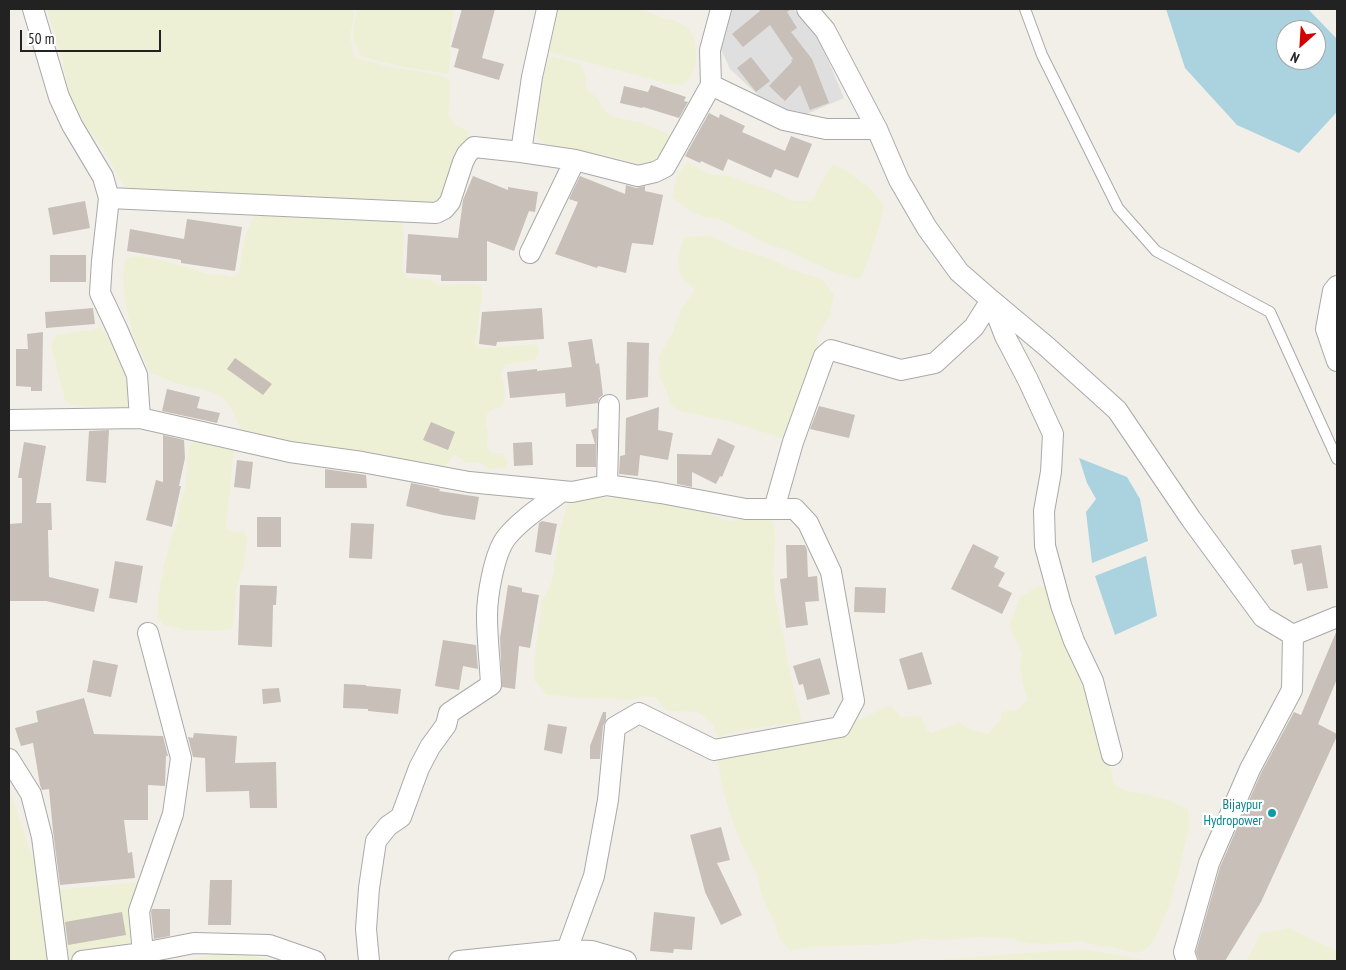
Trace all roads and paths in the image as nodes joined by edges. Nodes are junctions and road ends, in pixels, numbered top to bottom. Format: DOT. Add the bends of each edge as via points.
graph roads {
  1 [pos="32,9"];
  2 [pos="547,9"];
  3 [pos="721,9"];
  4 [pos="807,9"];
  5 [pos="1025,9"];
  6 [pos="711,85"];
  7 [pos="877,129"];
  8 [pos="521,152"];
  9 [pos="575,160"];
  10 [pos="109,198"];
  11 [pos="530,253"];
  12 [pos="1337,286"];
  13 [pos="991,300"];
  14 [pos="1337,361"];
  15 [pos="609,405"];
  16 [pos="140,418"];
  17 [pos="9,420"];
  18 [pos="1337,459"];
  19 [pos="608,485"];
  20 [pos="562,491"];
  21 [pos="774,509"];
  22 [pos="1337,617"];
  23 [pos="148,634"];
  24 [pos="1293,635"];
  25 [pos="1112,755"];
  26 [pos="9,759"];
  27 [pos="566,950"];
  28 [pos="143,953"];
  29 [pos="58,961"];
  30 [pos="82,961"];
  31 [pos="315,961"];
  32 [pos="369,961"];
  33 [pos="459,961"];
  34 [pos="626,961"];
  35 [pos="1187,961"];
  1 -- 10 [label="street" via="59,97 103,177"];
  2 -- 8 [label="street" via="532,77"];
  3 -- 6 [label="street" via="710,50"];
  4 -- 7 [label="street" via="825,30"];
  5 -- 18 [label="lane" via="1042,55 1118,208 1156,251 1270,312"];
  6 -- 7 [label="street" via="784,120 826,129"];
  6 -- 9 [label="street" via="666,167 638,176"];
  7 -- 13 [label="street" via="899,180 927,228 959,272"];
  8 -- 9 [label="street"];
  8 -- 10 [label="street" via="474,147 462,162 450,202 436,213"];
  9 -- 11 [label="street"];
  10 -- 16 [label="street" via="100,293 137,375"];
  12 -- 14 [label="street" via="1333,291 1326,329"];
  13 -- 21 [label="street" via="974,327 935,363 901,370 831,350 824,356 793,442"];
  13 -- 24 [label="street" via="1117,410 1263,618"];
  13 -- 25 [label="street" via="1005,336 1054,434 1044,511 1045,546 1061,605 1092,681"];
  15 -- 19 [label="street"];
  16 -- 17 [label="street"];
  16 -- 20 [label="street" via="290,452 469,482"];
  19 -- 20 [label="street"];
  19 -- 21 [label="street" via="746,510"];
  20 -- 32 [label="street" via="506,539 495,560 486,614 491,685 449,713 446,725 419,768 401,817 388,826 376,841 366,929"];
  21 -- 27 [label="street" via="795,509 808,523 831,572 854,701 840,727 714,750 638,714 615,727 608,800 594,876"];
  22 -- 24 [label="street"];
  23 -- 28 [label="street" via="181,758 173,814 139,910"];
  24 -- 35 [label="street" via="1292,690 1250,769 1209,863 1184,952"];
  26 -- 29 [label="street" via="30,794 42,837"];
  27 -- 33 [label="street"];
  27 -- 34 [label="street" via="592,951"];
  28 -- 30 [label="street"];
  28 -- 31 [label="street" via="194,943 270,945"];
}
